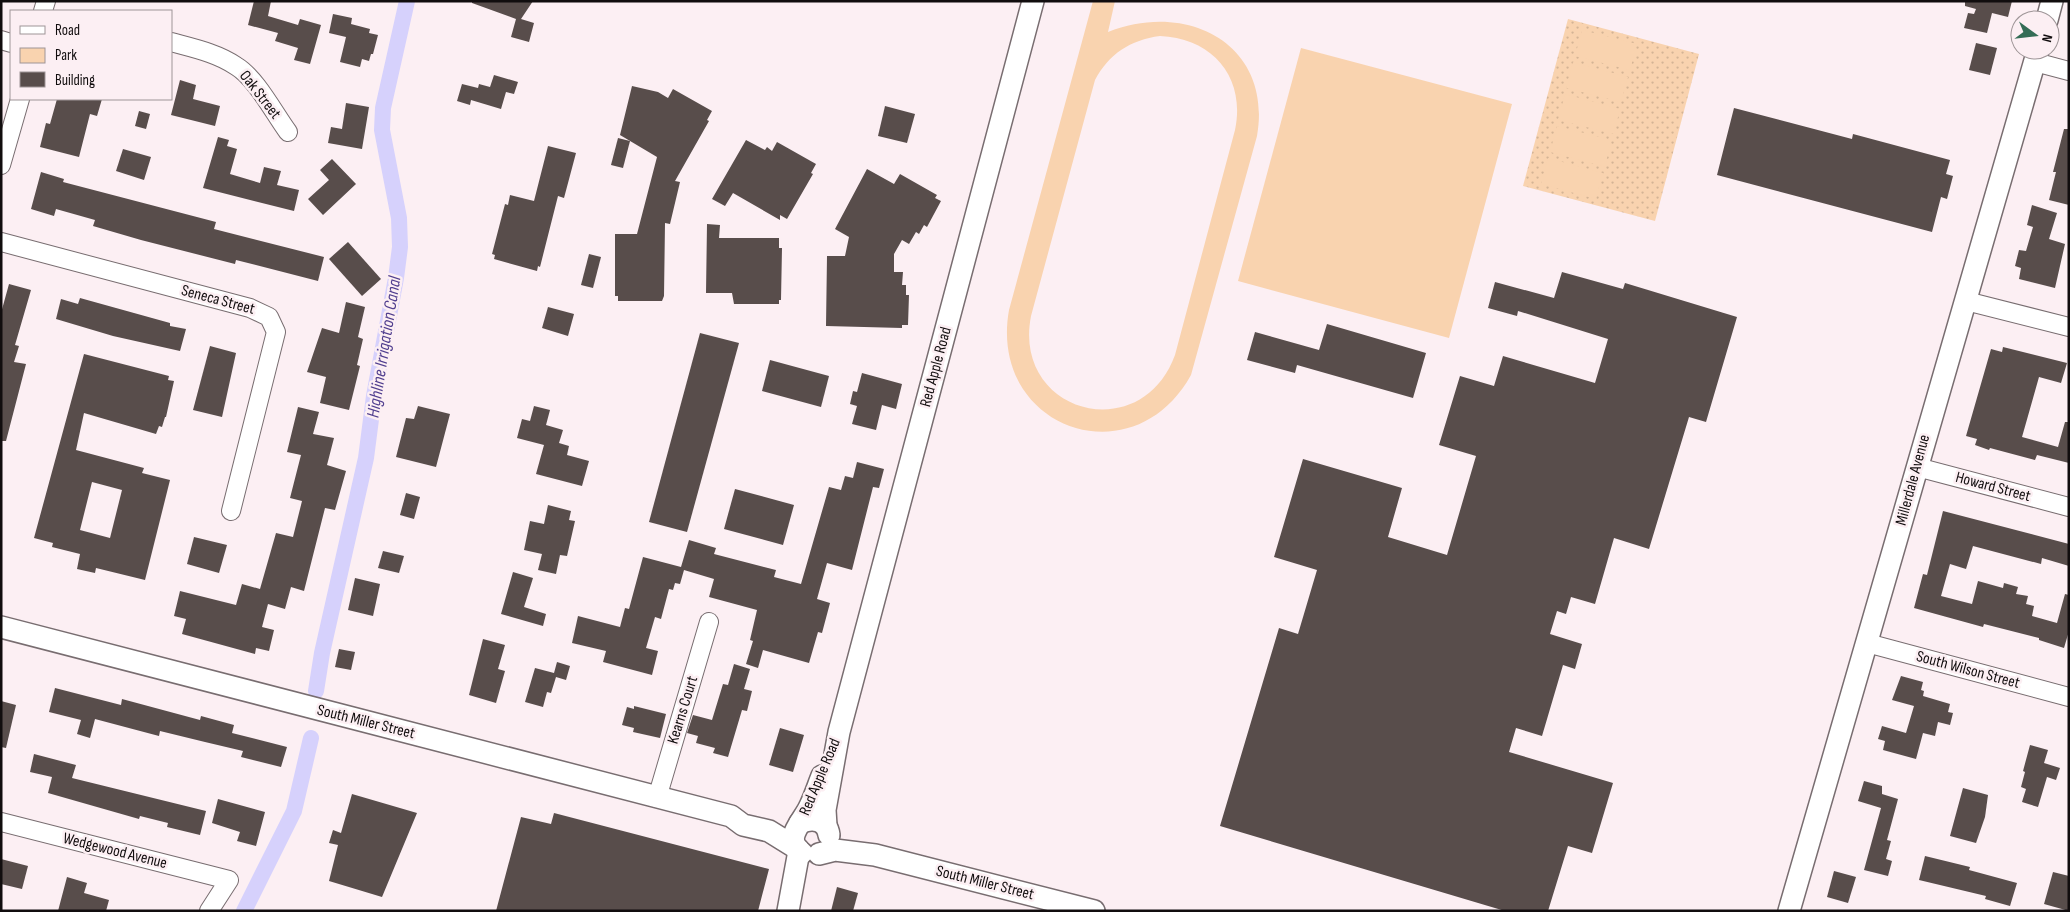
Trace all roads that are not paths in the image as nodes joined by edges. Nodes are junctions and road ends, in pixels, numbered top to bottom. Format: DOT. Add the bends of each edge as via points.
graph roads {
  1 [pos="1034,1"];
  2 [pos="172,42"];
  3 [pos="2035,60"];
  4 [pos="2045,60"];
  5 [pos="2069,70"];
  6 [pos="20,100"];
  7 [pos="288,132"];
  8 [pos="1,165"];
  9 [pos="1,242"];
  10 [pos="1966,301"];
  11 [pos="2069,327"];
  12 [pos="1917,467"];
  13 [pos="2069,507"];
  14 [pos="231,511"];
  15 [pos="709,622"];
  16 [pos="1,627"];
  17 [pos="1867,643"];
  18 [pos="2069,697"];
  19 [pos="839,732"];
  20 [pos="657,798"];
  21 [pos="731,816"];
  22 [pos="1,822"];
  23 [pos="800,823"];
  24 [pos="826,827"];
  25 [pos="808,852"];
  26 [pos="875,855"];
  27 [pos="209,911"];
  28 [pos="788,911"];
  29 [pos="795,911"];
  30 [pos="1094,911"];
  31 [pos="1789,911"];
  1 -- 19 [label="street, Red Apple Road"];
  2 -- 7 [label="street, Oak Street" via="207,52 238,66"];
  3 -- 10 [label="street, Millerdale Avenue"];
  4 -- 5 [label="street"];
  6 -- 8 [label="street"];
  9 -- 14 [label="street, Seneca Street" via="250,308 268,317 276,332"];
  10 -- 11 [label="street"];
  10 -- 12 [label="street, Millerdale Avenue"];
  12 -- 13 [label="street, Howard Street"];
  12 -- 17 [label="street, Millerdale Avenue"];
  15 -- 20 [label="street, Kearns Court"];
  16 -- 20 [label="street, South Miller Street"];
  17 -- 18 [label="street, South Wilson Street"];
  17 -- 31 [label="street, Millerdale Avenue"];
  19 -- 23 [label="street, Red Apple Road" via="810,808"];
  19 -- 24 [label="street, Red Apple Road" via="825,810"];
  20 -- 21 [label="street, South Miller Street"];
  21 -- 23 [label="street, South Miller Street" via="745,812"];
  21 -- 25 [label="street, South Miller Street" via="743,824 769,831"];
  22 -- 27 [label="street, Wedgewood Avenue" via="229,880"];
  23 -- 24 [label="street" via="812,819"];
  23 -- 25 [label="street" via="793,840"];
  24 -- 25 [label="street" via="829,843"];
  24 -- 26 [label="street, South Miller Street"];
  25 -- 26 [label="street, South Miller Street" via="835,850"];
  25 -- 28 [label="street"];
  25 -- 29 [label="street"];
  26 -- 30 [label="street, South Miller Street"];
}
